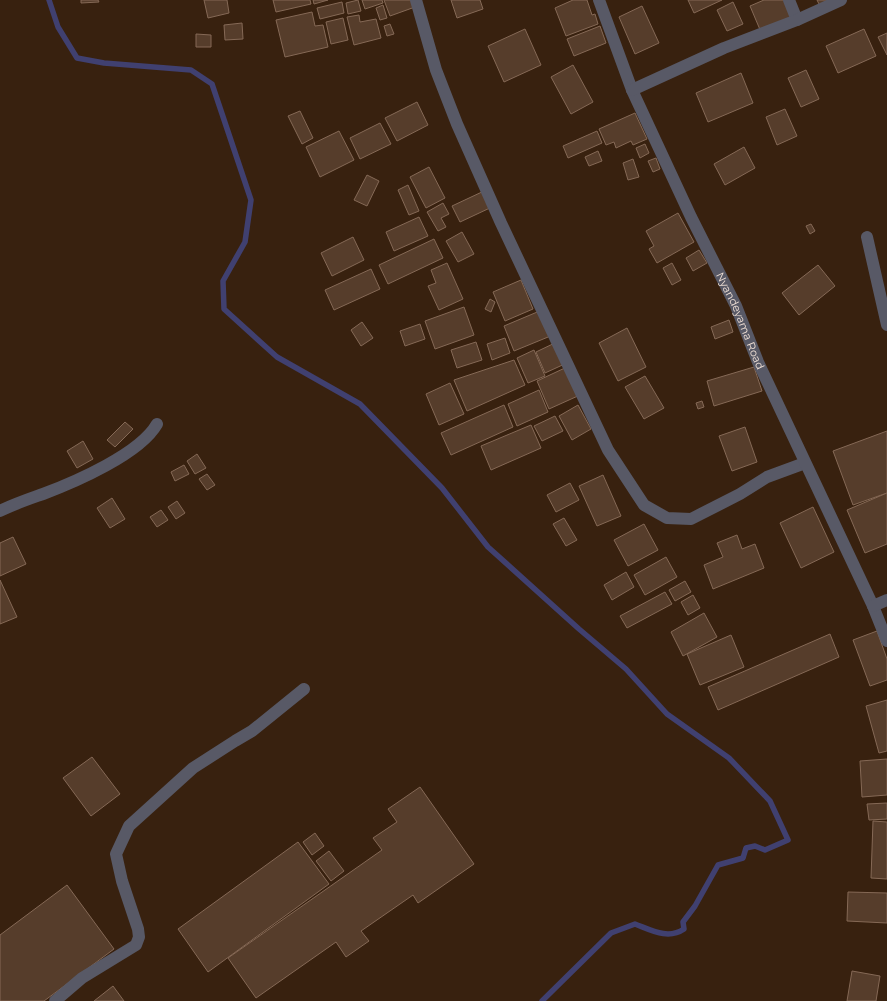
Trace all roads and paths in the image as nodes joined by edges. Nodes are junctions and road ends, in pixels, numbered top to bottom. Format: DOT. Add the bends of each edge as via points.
graph roads {
  1 [pos="416,0"];
  2 [pos="599,0"];
  3 [pos="789,0"];
  4 [pos="841,0"];
  5 [pos="797,20"];
  6 [pos="632,90"];
  7 [pos="867,238"];
  8 [pos="887,325"];
  9 [pos="157,424"];
  10 [pos="805,462"];
  11 [pos="0,510"];
  12 [pos="887,600"];
  13 [pos="873,606"];
  14 [pos="887,640"];
  15 [pos="304,689"];
  16 [pos="55,1001"];
  1 -- 10 [label="street" via="436,70 498,216 608,450 644,505 667,518 691,519 767,477"];
  2 -- 6 [label="street, Nyandeyama Road"];
  3 -- 5 [label="street"];
  4 -- 5 [label="street"];
  5 -- 6 [label="street" via="724,48"];
  6 -- 10 [label="street, Nyandeyama Road" via="736,306 758,362"];
  7 -- 8 [label="street"];
  9 -- 11 [label="street" via="152,433 123,457 52,490"];
  10 -- 13 [label="street, Nyandeyama Road"];
  12 -- 13 [label="street"];
  13 -- 14 [label="street, Nyandeyama Road"];
  15 -- 16 [label="street" via="252,731 194,768 129,826 116,854 138,929 136,945 82,978"];
}
